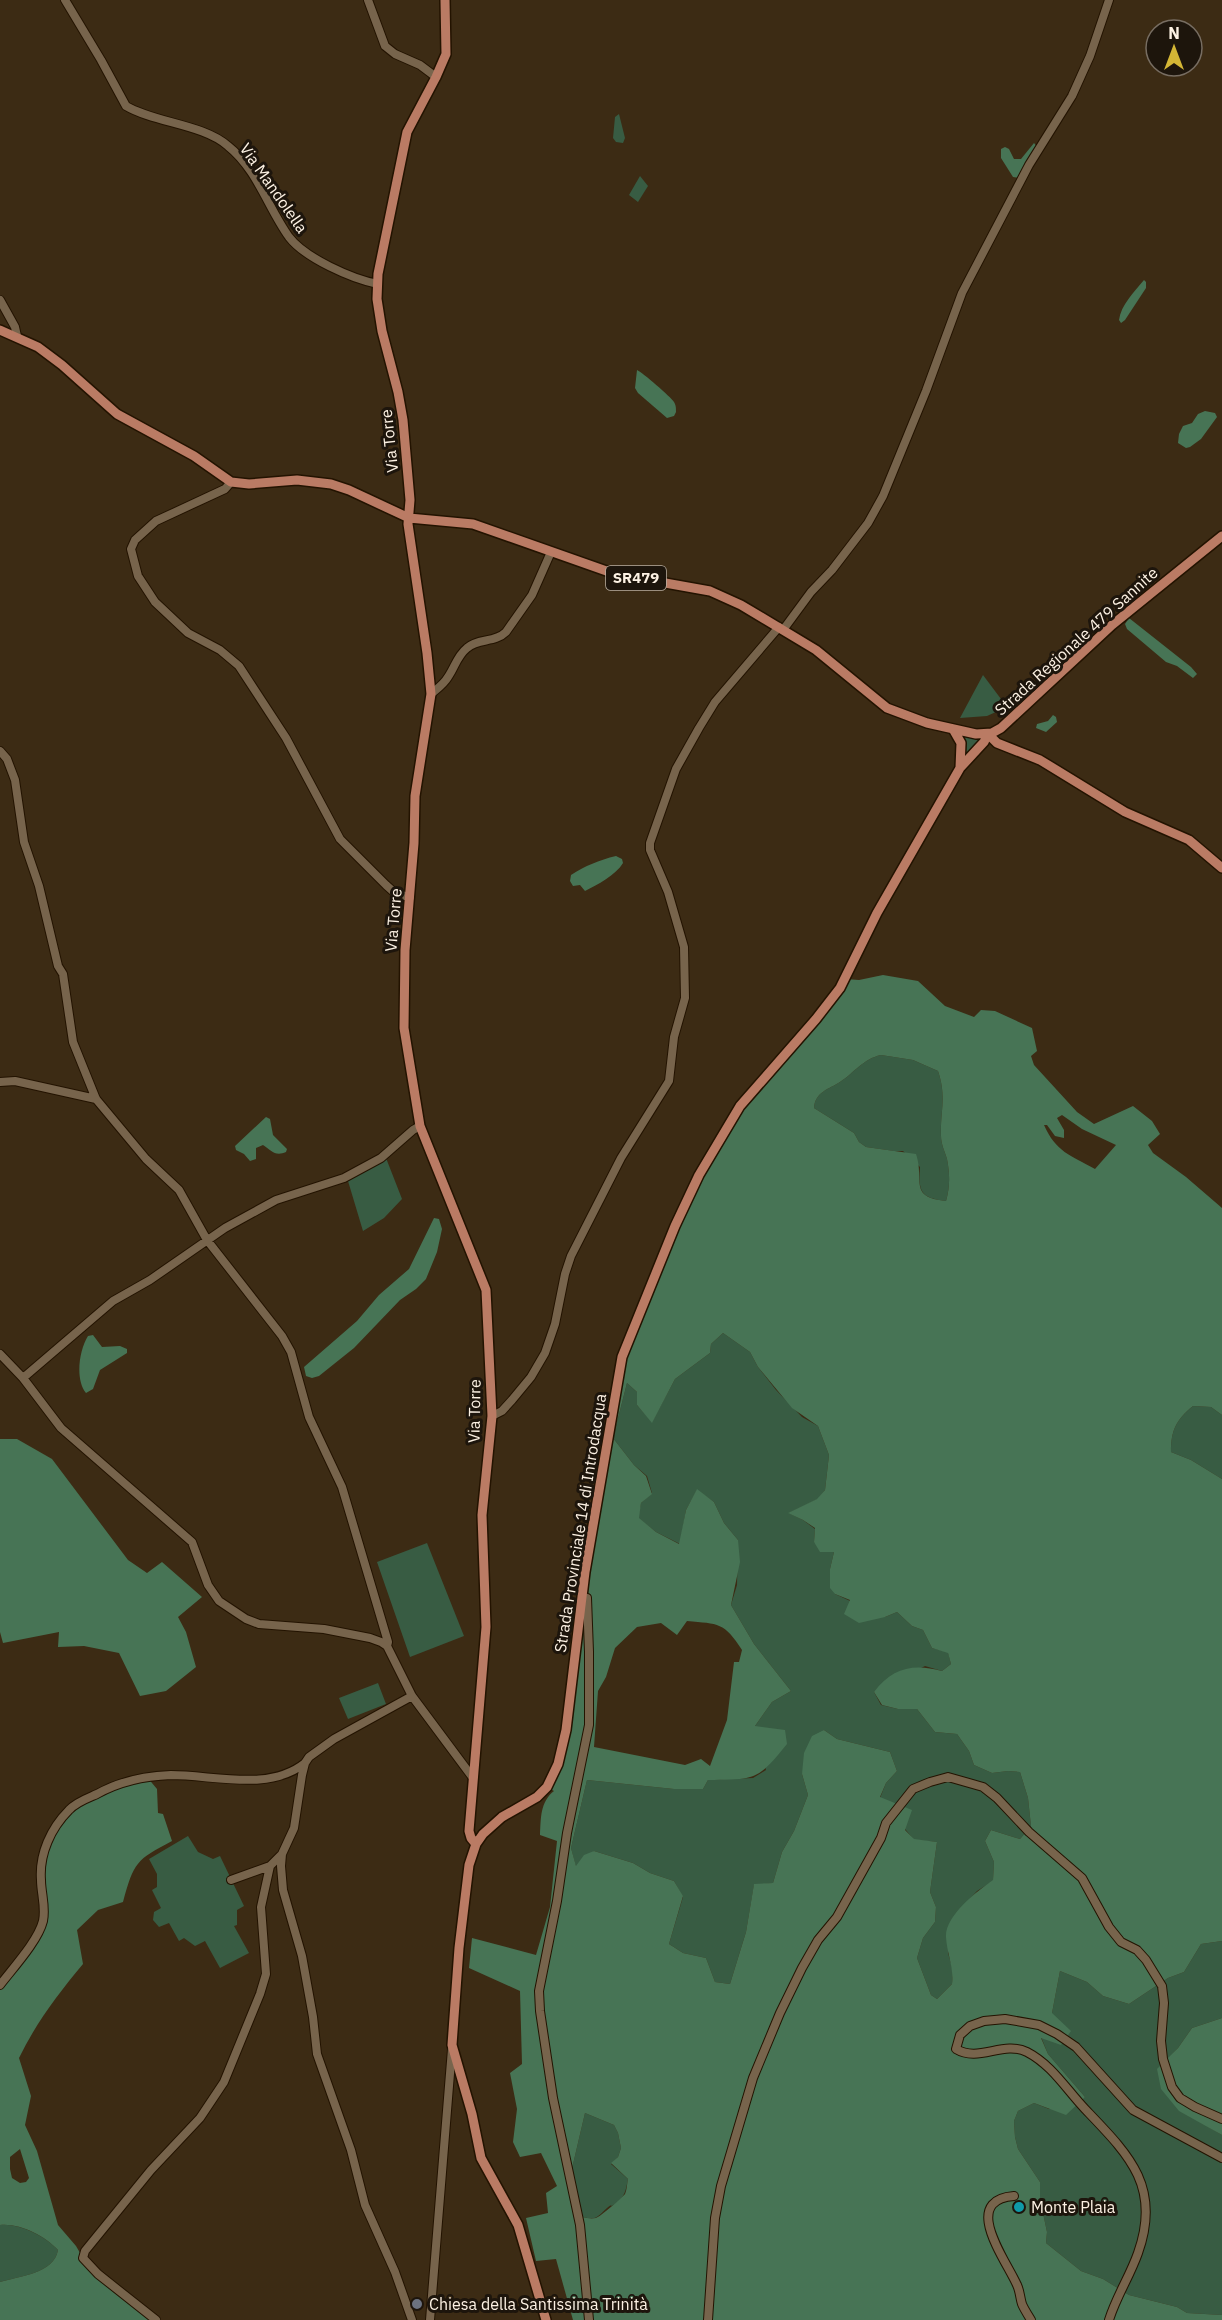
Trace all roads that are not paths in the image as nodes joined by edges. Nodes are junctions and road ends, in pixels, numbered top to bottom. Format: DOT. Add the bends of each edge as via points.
graph roads {
  1 [pos="64,0"];
  2 [pos="368,0"];
  3 [pos="446,0"];
  4 [pos="1110,0"];
  5 [pos="436,77"];
  6 [pos="378,284"];
  7 [pos="0,300"];
  8 [pos="0,330"];
  9 [pos="17,336"];
  10 [pos="231,482"];
  11 [pos="409,518"];
  12 [pos="1222,536"];
  13 [pos="551,552"];
  14 [pos="781,629"];
  15 [pos="431,694"];
  16 [pos="953,729"];
  17 [pos="988,734"];
  18 [pos="0,751"];
  19 [pos="960,768"];
  20 [pos="1222,868"];
  21 [pos="410,897"];
  22 [pos="0,1082"];
  23 [pos="96,1099"];
  24 [pos="420,1126"];
  25 [pos="207,1240"];
  26 [pos="0,1354"];
  27 [pos="23,1378"];
  28 [pos="492,1416"];
  29 [pos="582,1597"];
  30 [pos="387,1646"];
  31 [pos="412,1696"];
  32 [pos="305,1763"];
  33 [pos="473,1778"];
  34 [pos="476,1844"];
  35 [pos="282,1854"];
  36 [pos="270,1866"];
  37 [pos="231,1880"];
  38 [pos="0,1985"];
  39 [pos="452,2045"];
  40 [pos="1222,2119"];
  41 [pos="1222,2158"];
  42 [pos="1014,2196"];
  43 [pos="156,2320"];
  44 [pos="412,2320"];
  45 [pos="430,2320"];
  46 [pos="546,2320"];
  47 [pos="589,2320"];
  48 [pos="708,2320"];
  49 [pos="1031,2320"];
  50 [pos="1109,2320"];
  1 -- 6 [label="street, Via Mandolella" via="126,106 224,143 244,165 299,247 331,266"];
  2 -- 5 [label="street" via="386,46"];
  3 -- 5 [label="main road, Via Torre" via="446,54"];
  4 -- 14 [label="street" via="1072,96 1029,165 962,293 883,496 832,570"];
  5 -- 6 [label="main road, Via Torre" via="407,132"];
  6 -- 11 [label="main road, Via Torre" via="382,330 403,420"];
  7 -- 9 [label="street"];
  8 -- 9 [label="main road"];
  9 -- 10 [label="main road" via="49,355 117,414 194,456"];
  10 -- 11 [label="main road, Strada Regionale 479 Sannite / SR479" via="320,482 349,490"];
  10 -- 21 [label="street" via="225,489 156,521 135,540 131,549 138,576 154,602 188,633 220,650 238,666 286,738 334,831 396,894"];
  11 -- 13 [label="main road, Strada Regionale 479 Sannite / SR479" via="473,524"];
  11 -- 15 [label="main road, Via Torre"];
  12 -- 17 [label="main road, Strada Regionale 479 Sannite" via="1112,625 1001,728"];
  13 -- 14 [label="main road, Strada Regionale 479 Sannite / SR479" via="615,574 710,591"];
  13 -- 15 [label="street" via="532,595 506,632 464,650 448,678"];
  14 -- 16 [label="main road, Strada Regionale 479 Sannite / SR479" via="816,650 887,708"];
  14 -- 28 [label="street" via="704,720 676,769 650,843 684,947 685,998 671,1052 669,1081 625,1151 571,1256 545,1353 512,1400"];
  15 -- 21 [label="main road, Via Torre" via="415,796"];
  16 -- 17 [label="main road, Strada Regionale 479 Sannite / SR479"];
  16 -- 19 [label="main road" via="961,743"];
  17 -- 19 [label="main road, Strada Provinciale 14 di Introdacqua"];
  17 -- 20 [label="main road" via="997,743 1040,760 1125,812 1189,840"];
  18 -- 23 [label="street" via="15,780 24,842 63,974 73,1042"];
  19 -- 29 [label="main road, Strada Provinciale 14 di Introdacqua" via="877,913 840,988 740,1106 675,1226 622,1357"];
  21 -- 24 [label="main road, Via Torre" via="404,1010"];
  22 -- 23 [label="street" via="15,1081"];
  23 -- 25 [label="street" via="146,1159 179,1190"];
  24 -- 25 [label="street" via="381,1158 344,1178 276,1200"];
  24 -- 28 [label="main road, Via Torre" via="486,1290"];
  25 -- 27 [label="street" via="113,1301"];
  25 -- 30 [label="street" via="291,1352 309,1418 342,1487"];
  26 -- 27 [label="street"];
  27 -- 30 [label="street" via="61,1428 192,1542 208,1585 230,1610 259,1624 349,1633"];
  28 -- 33 [label="main road, Via Torre" via="482,1515 486,1627"];
  29 -- 34 [label="main road, Strada Provinciale 14 di Introdacqua" via="566,1730 558,1764 547,1787 537,1797 489,1828"];
  29 -- 47 [label="street" via="586,1598 590,1661 589,1725 539,1991 553,2098 580,2225"];
  30 -- 31 [label="street"];
  31 -- 32 [label="street" via="329,1743"];
  31 -- 33 [label="street"];
  32 -- 35 [label="street" via="294,1828"];
  32 -- 38 [label="street" via="268,1778 170,1775 132,1779 75,1805 56,1826 42,1857 44,1913 39,1930"];
  33 -- 34 [label="main road, Via Torre" via="470,1835"];
  34 -- 39 [label="main road, Strada Provinciale 14 di Introdacqua" via="467,1875"];
  35 -- 36 [label="street"];
  35 -- 44 [label="street" via="283,1890 302,1956 317,2054 351,2150 365,2205"];
  36 -- 37 [label="street"];
  36 -- 43 [label="street" via="261,1907 266,1974 224,2082 200,2118 151,2170 83,2258"];
  39 -- 45 [label="street"];
  39 -- 46 [label="main road, Strada Provinciale 14 di Introdacqua" via="481,2158 518,2224"];
  40 -- 48 [label="street" via="1180,2098 1172,2087 1161,2041 1162,1986 1146,1960 1121,1942 1109,1927 1082,1878 983,1787 948,1778 930,1782 913,1790 886,1823 837,1917 802,1968 753,2078 715,2218"];
  41 -- 50 [label="street" via="1133,2110 1076,2048 1039,2025 1005,2019 984,2021 960,2035 956,2049 963,2053 977,2055 1011,2049 1025,2051 1043,2063 1128,2156 1144,2193 1145,2225 1139,2251"];
  42 -- 49 [label="street" via="1002,2196 993,2202 987,2221"];
}
